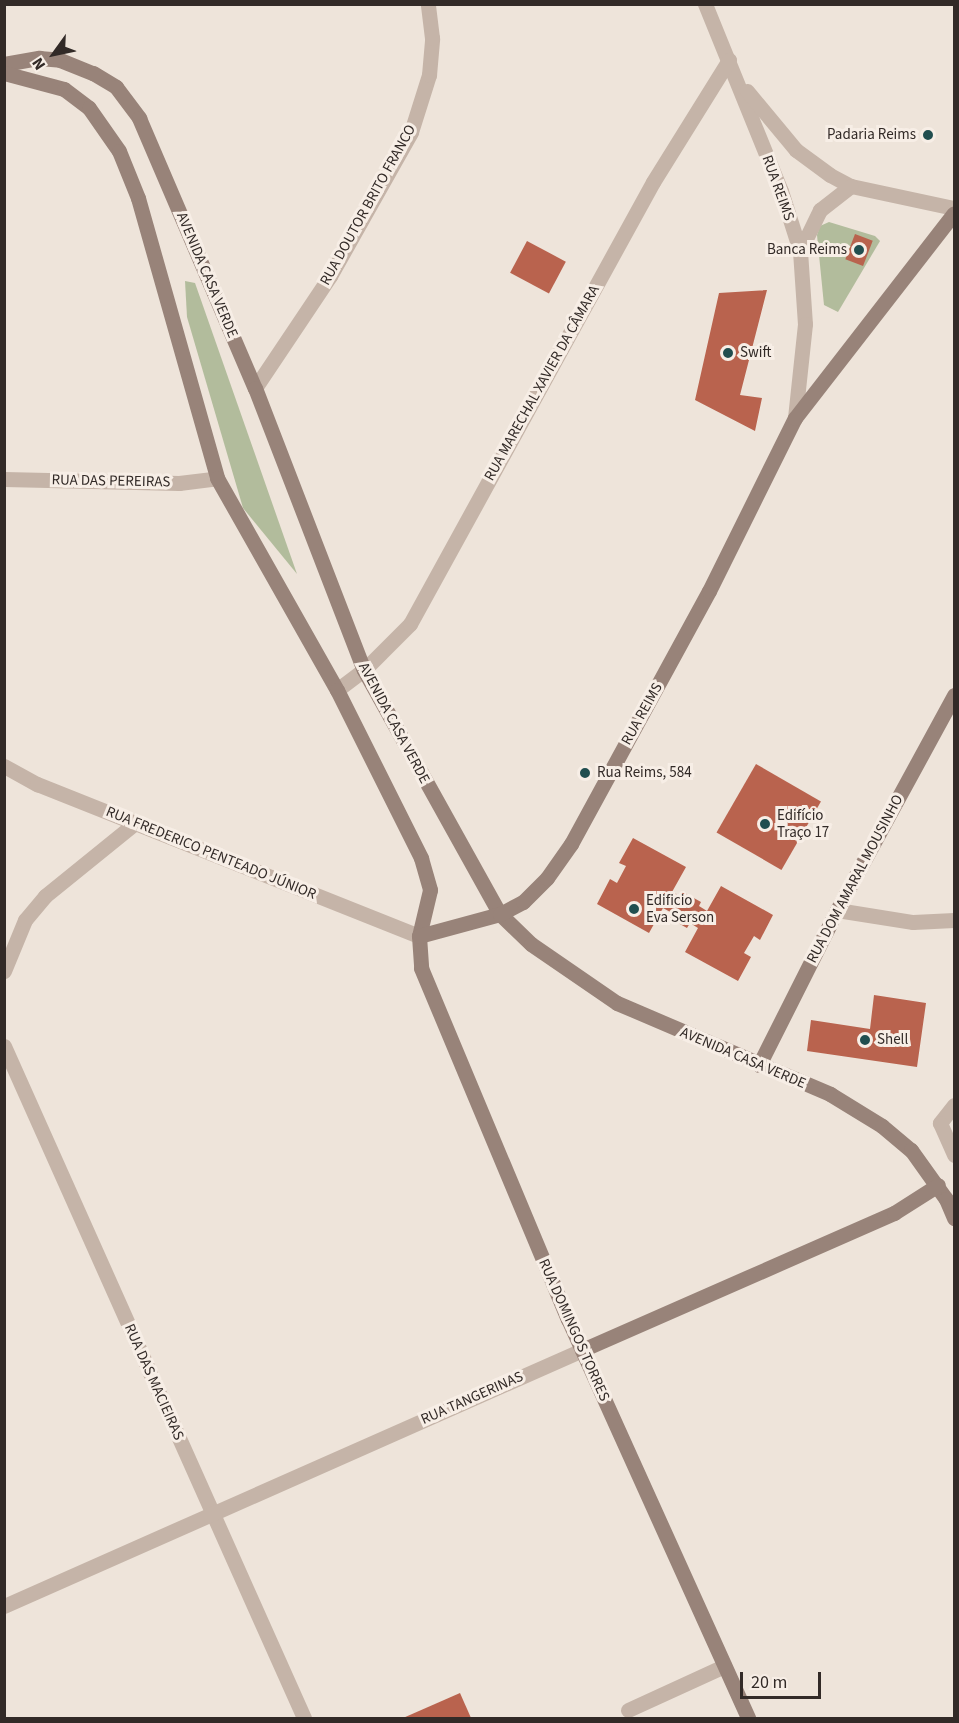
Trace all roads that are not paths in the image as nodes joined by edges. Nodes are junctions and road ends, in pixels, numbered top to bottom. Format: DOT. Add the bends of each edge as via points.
graph roads {
  1 [pos="705,4"];
  2 [pos="433,7"];
  3 [pos="729,60"];
  4 [pos="4,64"];
  5 [pos="4,73"];
  6 [pos="736,77"];
  7 [pos="850,186"];
  8 [pos="954,208"];
  9 [pos="954,213"];
  10 [pos="800,251"];
  11 [pos="255,388"];
  12 [pos="795,418"];
  13 [pos="217,478"];
  14 [pos="4,479"];
  15 [pos="364,670"];
  16 [pos="337,690"];
  17 [pos="954,695"];
  18 [pos="4,766"];
  19 [pos="135,823"];
  20 [pos="837,910"];
  21 [pos="500,914"];
  22 [pos="954,920"];
  23 [pos="419,936"];
  24 [pos="4,971"];
  25 [pos="4,1046"];
  26 [pos="759,1065"];
  27 [pos="954,1105"];
  28 [pos="954,1155"];
  29 [pos="938,1185"];
  30 [pos="954,1218"];
  31 [pos="582,1350"];
  32 [pos="213,1513"];
  33 [pos="4,1606"];
  34 [pos="724,1666"];
  35 [pos="628,1710"];
  36 [pos="304,1719"];
  37 [pos="748,1719"];
  1 -- 3 [label="street, RUA REIMS"];
  2 -- 11 [label="street, RUA DOUTOR BRITO FRANCO" via="429,75 411,132 330,276"];
  3 -- 6 [label="street, RUA REIMS"];
  3 -- 15 [label="street, RUA MARECHAL XAVIER DA CÂMARA" via="653,182 410,624"];
  4 -- 11 [label="main road, AVENIDA CASA VERDE" via="39,58 60,60 116,87 140,118 155,149"];
  5 -- 13 [label="main road" via="64,88 89,108 119,151 138,198"];
  6 -- 7 [label="street" via="796,150"];
  6 -- 10 [label="street, RUA REIMS"];
  7 -- 8 [label="street"];
  7 -- 10 [label="street" via="820,210"];
  9 -- 12 [label="main road, RUA REIMS"];
  10 -- 12 [label="street, RUA REIMS" via="805,324"];
  11 -- 15 [label="main road, AVENIDA CASA VERDE"];
  12 -- 21 [label="main road, RUA REIMS" via="709,591 571,844 523,903"];
  13 -- 14 [label="street, RUA DAS PEREIRAS" via="179,483"];
  13 -- 16 [label="main road"];
  15 -- 16 [label="street, RUA MARECHAL XAVIER DA CÂMARA"];
  15 -- 21 [label="main road, AVENIDA CASA VERDE"];
  16 -- 23 [label="main road" via="421,858 430,890"];
  17 -- 20 [label="main road, RUA DOM AMARAL MOUSINHO"];
  18 -- 19 [label="street, RUA FREDERICO PENTEADO JÚNIOR" via="37,784"];
  19 -- 23 [label="street, RUA FREDERICO PENTEADO JÚNIOR"];
  19 -- 24 [label="street" via="45,896 25,920"];
  20 -- 22 [label="street" via="913,922"];
  20 -- 26 [label="main road, RUA DOM AMARAL MOUSINHO"];
  21 -- 23 [label="main road, RUA REIMS"];
  21 -- 26 [label="main road, AVENIDA CASA VERDE" via="531,944 617,1003"];
  23 -- 31 [label="main road, RUA DOMINGOS TORRES" via="421,968"];
  25 -- 32 [label="street, RUA DAS MACIEIRAS"];
  26 -- 29 [label="main road, AVENIDA CASA VERDE" via="830,1094 882,1126 911,1150"];
  27 -- 28 [label="street" via="940,1123"];
  29 -- 30 [label="main road, AVENIDA CASA VERDE"];
  29 -- 31 [label="main road, RUA TANGERINAS" via="894,1213"];
  31 -- 32 [label="street, RUA TANGERINAS"];
  31 -- 34 [label="main road, RUA DOMINGOS TORRES"];
  32 -- 33 [label="street, RUA TANGERINAS"];
  32 -- 36 [label="street, RUA DAS MACIEIRAS"];
  34 -- 35 [label="street"];
  34 -- 37 [label="main road, RUA DOMINGOS TORRES"];
}
